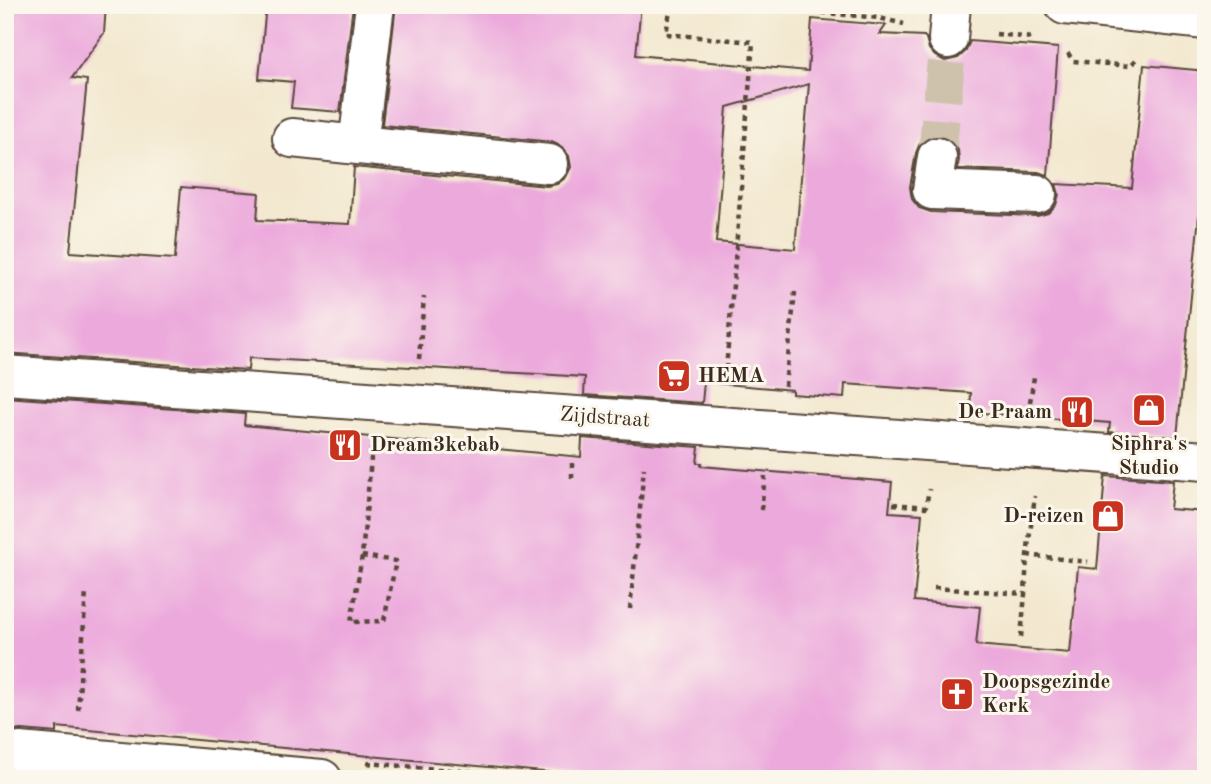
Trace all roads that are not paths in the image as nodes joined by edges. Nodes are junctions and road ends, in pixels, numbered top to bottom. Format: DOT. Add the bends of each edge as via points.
graph roads {
  1 [pos="375,5"];
  2 [pos="1065,5"];
  3 [pos="1206,20"];
  4 [pos="292,138"];
  5 [pos="358,145"];
  6 [pos="936,157"];
  7 [pos="549,163"];
  8 [pos="1037,194"];
  9 [pos="5,375"];
  10 [pos="1206,461"];
  11 [pos="20,752"];
  12 [pos="322,779"];
  1 -- 5 [label="street"];
  2 -- 3 [label="street"];
  4 -- 5 [label="street"];
  5 -- 7 [label="street"];
  6 -- 8 [label="street" via="932,190"];
  9 -- 10 [label="street, Zijdstraat"];
  11 -- 12 [label="street"];
}
